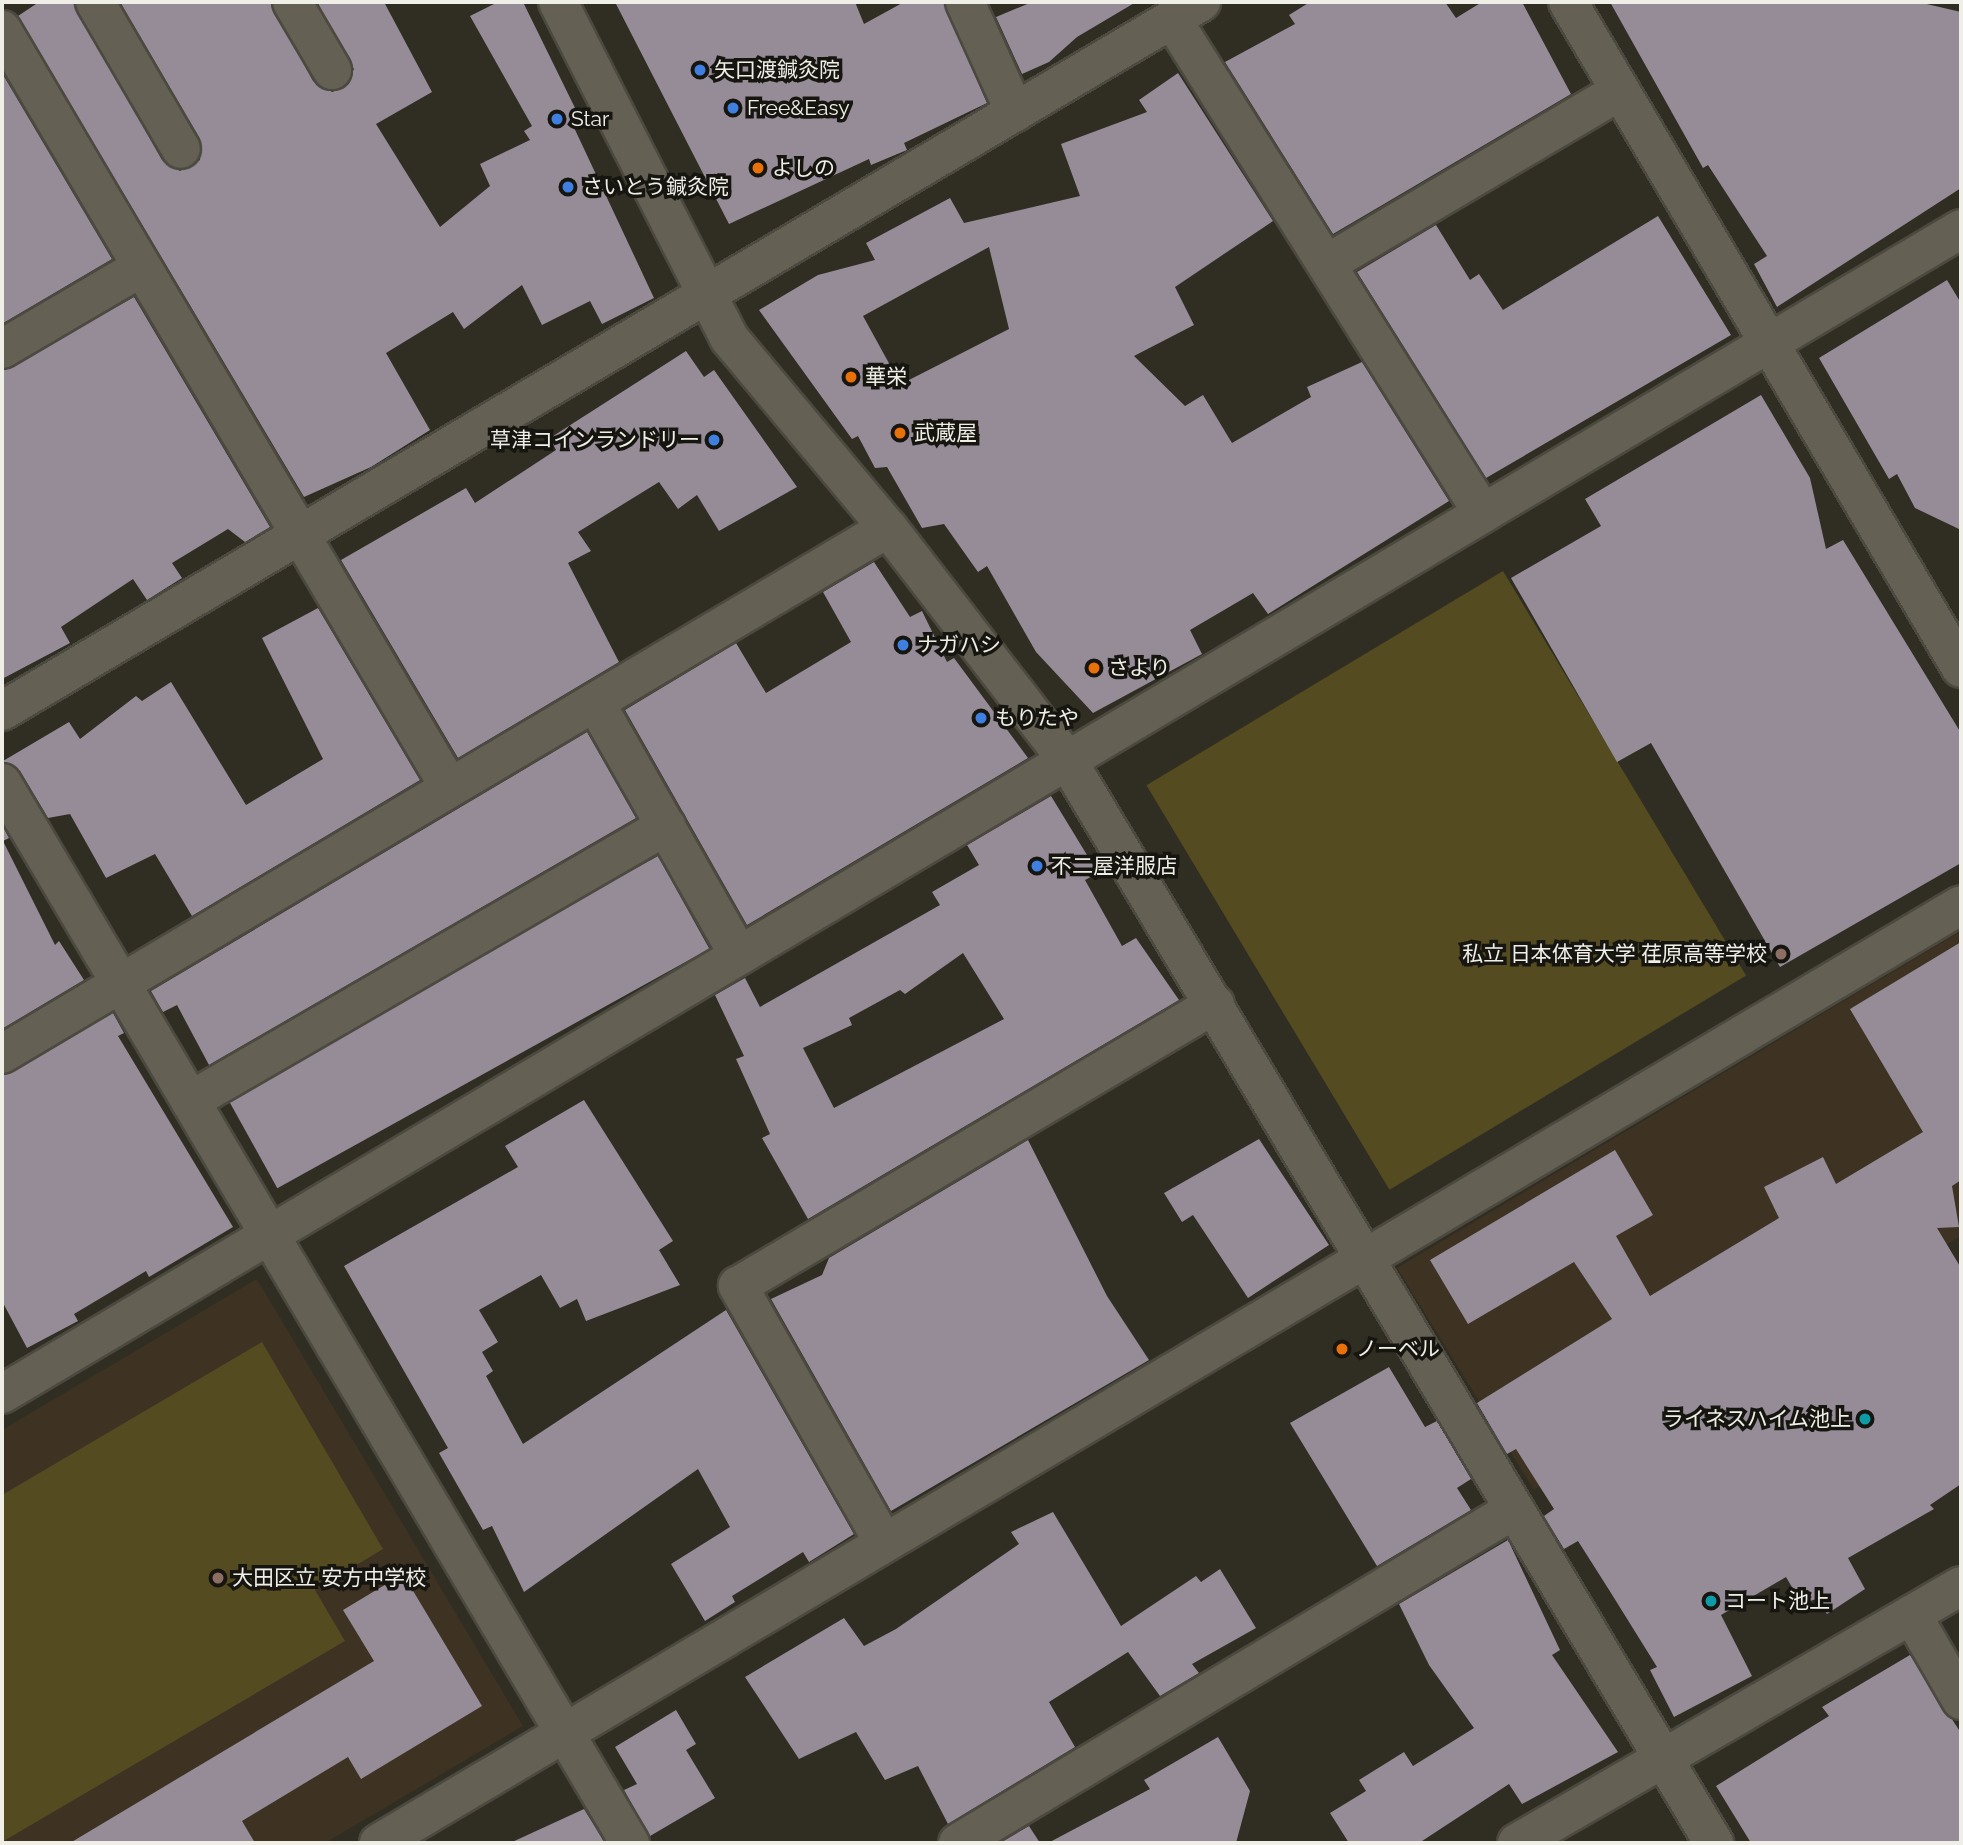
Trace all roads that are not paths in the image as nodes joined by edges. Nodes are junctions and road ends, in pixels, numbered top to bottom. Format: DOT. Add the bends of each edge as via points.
graph roads {
  1 [pos="95,2"];
  2 [pos="292,2"];
  3 [pos="558,2"];
  4 [pos="965,2"];
  5 [pos="1568,2"];
  6 [pos="1187,10"];
  7 [pos="2,30"];
  8 [pos="332,70"];
  9 [pos="1620,91"];
  10 [pos="1015,112"];
  11 [pos="181,149"];
  12 [pos="1961,229"];
  13 [pos="1328,263"];
  14 [pos="142,267"];
  15 [pos="704,295"];
  16 [pos="1768,342"];
  17 [pos="2,349"];
  18 [pos="1482,512"];
  19 [pos="888,528"];
  20 [pos="300,535"];
  21 [pos="1961,668"];
  22 [pos="595,702"];
  23 [pos="2,710"];
  24 [pos="1067,760"];
  25 [pos="2,783"];
  26 [pos="450,788"];
  27 [pos="666,826"];
  28 [pos="1961,905"];
  29 [pos="739,955"];
  30 [pos="120,984"];
  31 [pos="1215,1004"];
  32 [pos="2,1054"];
  33 [pos="190,1101"];
  34 [pos="268,1235"];
  35 [pos="1366,1259"];
  36 [pos="2,1394"];
  37 [pos="1515,1509"];
  38 [pos="884,1544"];
  39 [pos="1961,1586"];
  40 [pos="1912,1615"];
  41 [pos="1961,1700"];
  42 [pos="564,1733"];
  43 [pos="1661,1758"];
  44 [pos="379,1843"];
  45 [pos="630,1843"];
  46 [pos="958,1843"];
  47 [pos="1517,1843"];
  48 [pos="1714,1843"];
  1 -- 11 [label="street"];
  2 -- 8 [label="street"];
  3 -- 15 [label="street"];
  4 -- 10 [label="street"];
  5 -- 9 [label="street"];
  6 -- 10 [label="street"];
  6 -- 13 [label="street"];
  7 -- 14 [label="street"];
  9 -- 13 [label="street"];
  9 -- 16 [label="street"];
  10 -- 15 [label="street"];
  12 -- 16 [label="street"];
  13 -- 18 [label="street"];
  14 -- 17 [label="street"];
  14 -- 20 [label="street"];
  15 -- 19 [label="street" via="729,338"];
  15 -- 20 [label="street"];
  16 -- 18 [label="street"];
  16 -- 21 [label="street"];
  18 -- 24 [label="street"];
  19 -- 22 [label="street"];
  19 -- 24 [label="street"];
  20 -- 23 [label="street"];
  20 -- 26 [label="street"];
  22 -- 26 [label="street"];
  22 -- 27 [label="street"];
  24 -- 29 [label="street"];
  24 -- 31 [label="street"];
  25 -- 30 [label="street"];
  26 -- 30 [label="street"];
  27 -- 29 [label="street"];
  27 -- 33 [label="street"];
  28 -- 35 [label="street"];
  29 -- 34 [label="street"];
  30 -- 32 [label="street"];
  30 -- 33 [label="street"];
  31 -- 35 [label="street"];
  31 -- 38 [label="street" via="738,1286"];
  33 -- 34 [label="street"];
  34 -- 36 [label="street"];
  34 -- 42 [label="street"];
  35 -- 37 [label="street"];
  35 -- 38 [label="street"];
  37 -- 43 [label="street"];
  37 -- 46 [label="street"];
  38 -- 42 [label="street"];
  39 -- 40 [label="street"];
  40 -- 41 [label="street"];
  40 -- 43 [label="street"];
  42 -- 44 [label="street"];
  42 -- 45 [label="street"];
  43 -- 47 [label="street"];
  43 -- 48 [label="street"];
}
